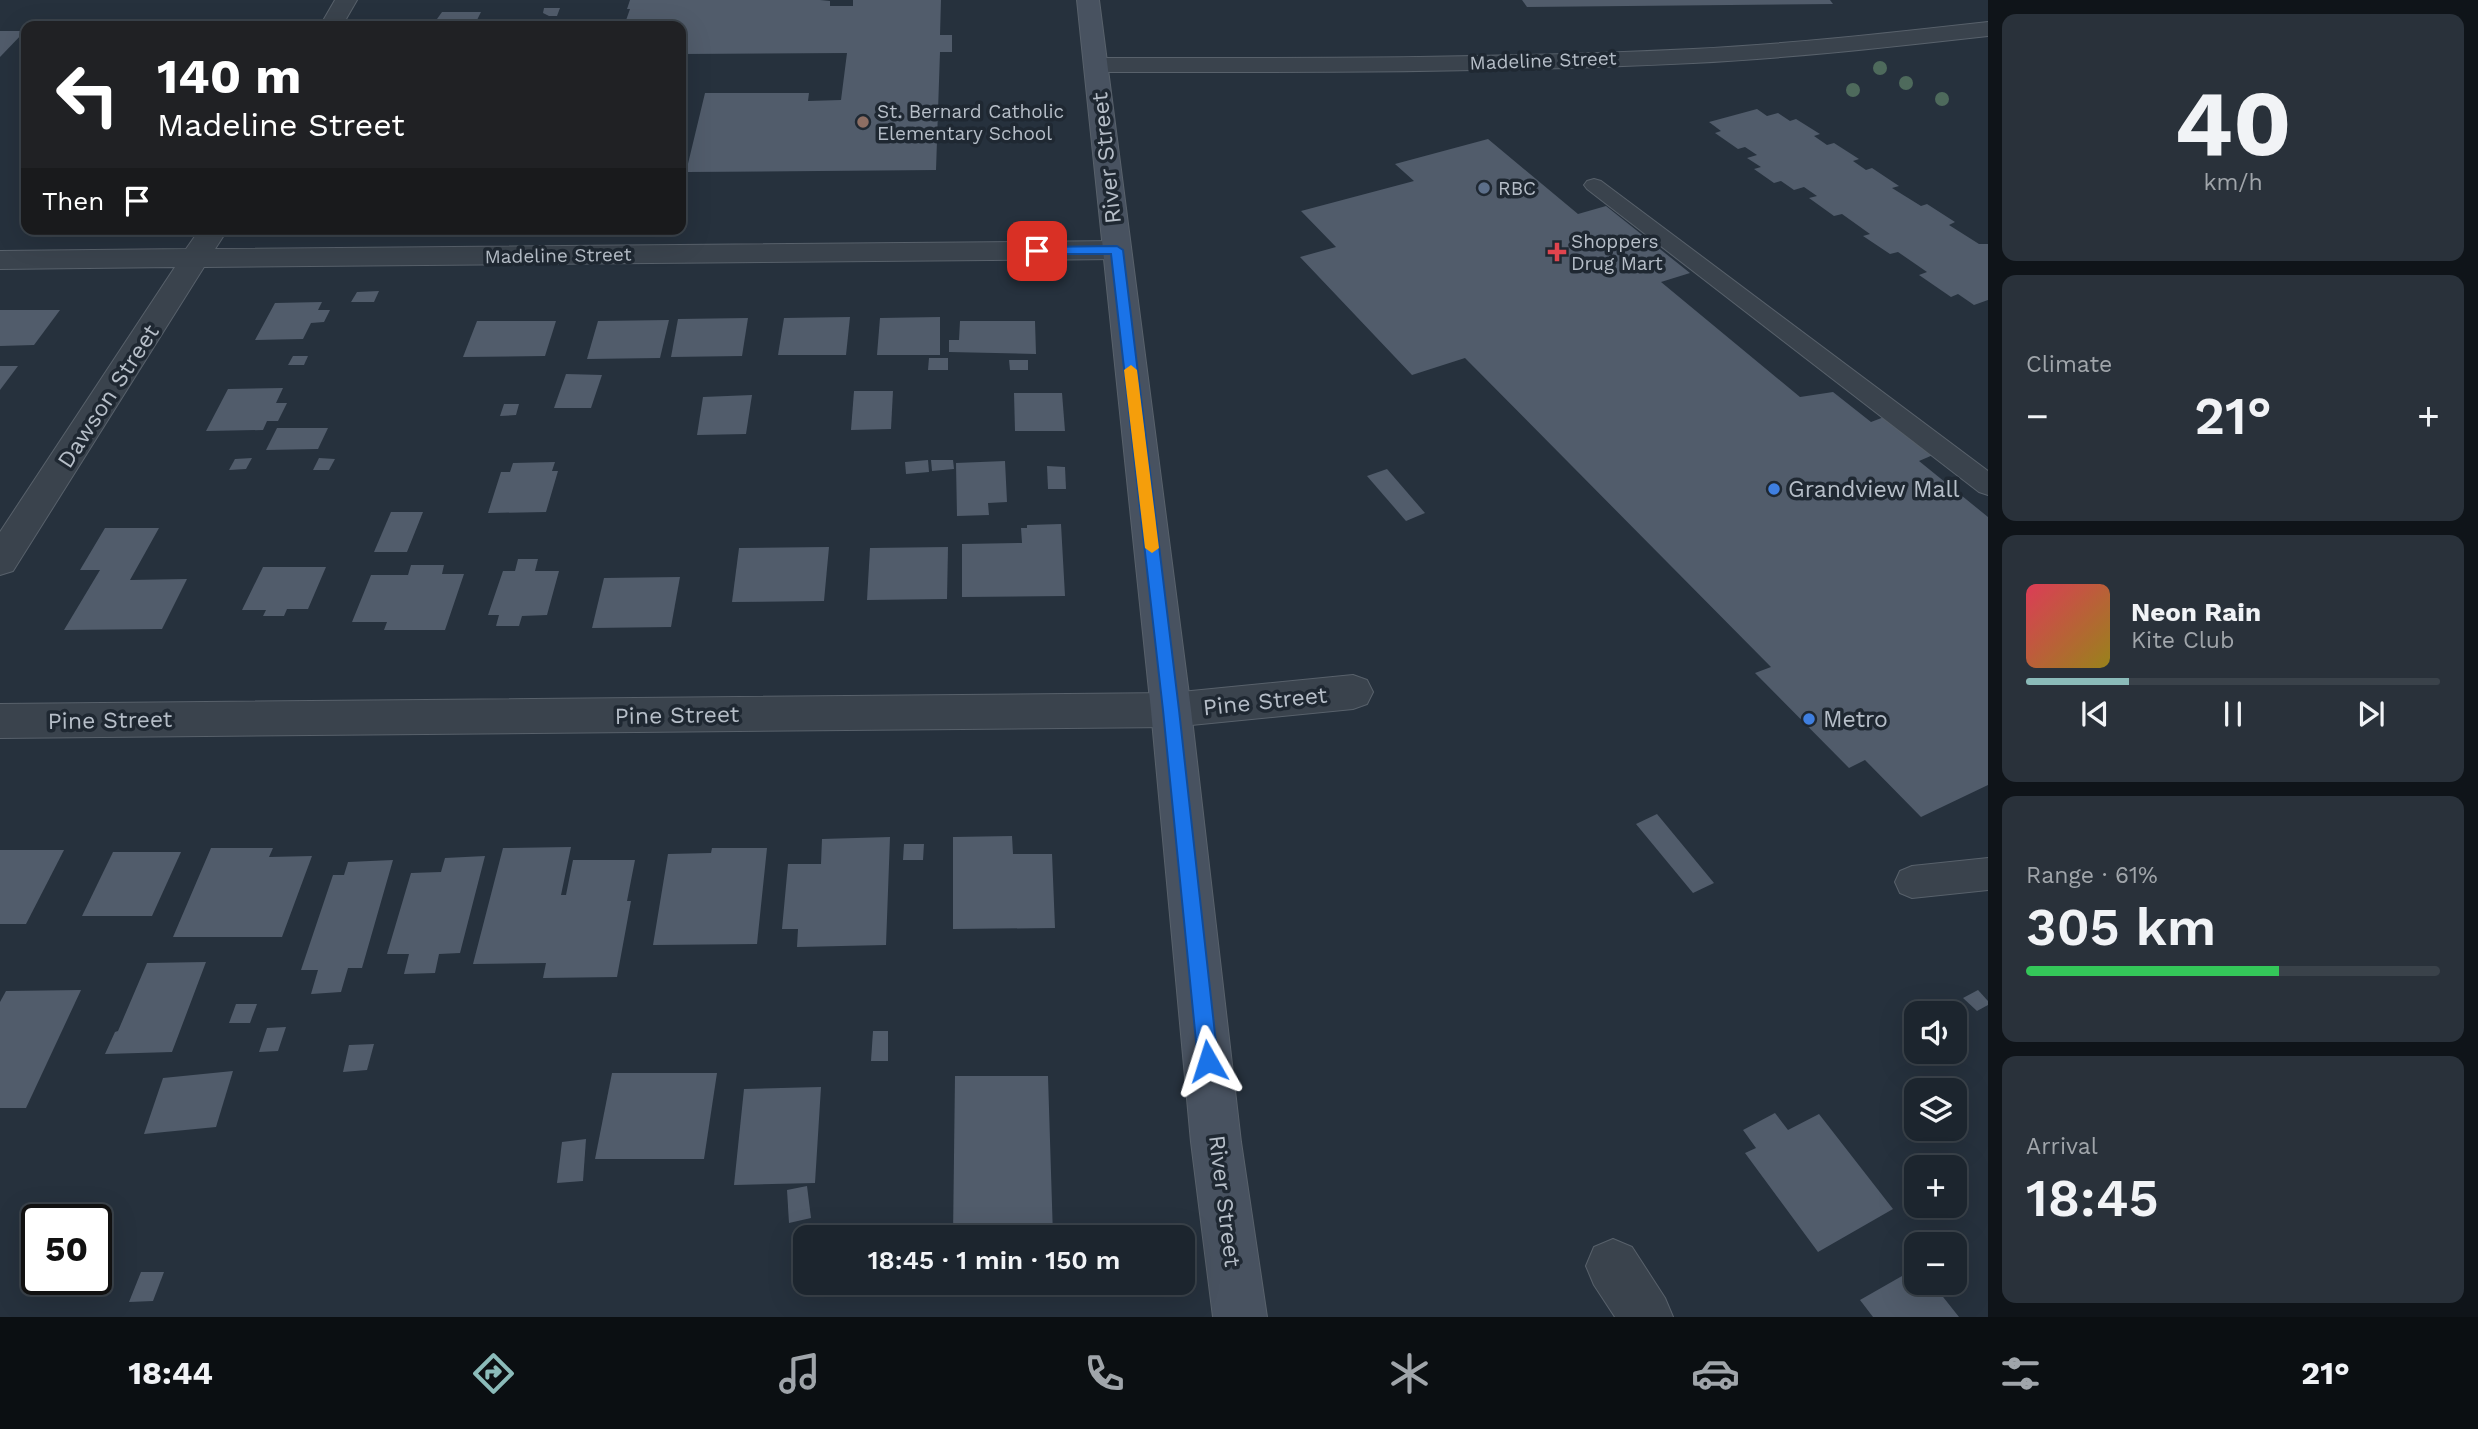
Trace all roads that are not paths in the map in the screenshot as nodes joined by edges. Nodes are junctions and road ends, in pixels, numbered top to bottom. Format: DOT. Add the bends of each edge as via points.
graph roads {
  1 [pos="346,0"];
  2 [pos="1088,0"];
  3 [pos="334,21"];
  4 [pos="1988,29"];
  5 [pos="1096,65"];
  6 [pos="1594,185"];
  7 [pos="210,235"];
  8 [pos="1117,250"];
  9 [pos="197,258"];
  10 [pos="0,260"];
  11 [pos="1988,485"];
  12 [pos="0,561"];
  13 [pos="1353,692"];
  14 [pos="1171,710"];
  15 [pos="0,721"];
  16 [pos="1988,874"];
  17 [pos="1912,882"];
  18 [pos="1613,1266"];
  19 [pos="1240,1317"];
  20 [pos="1646,1317"];
  1 -- 3 [label="street"];
  2 -- 5 [label="main road, River Street"];
  4 -- 5 [label="street, Madeline Street" via="1693,56 1357,66"];
  5 -- 8 [label="main road, River Street"];
  6 -- 11 [label="lane"];
  7 -- 9 [label="street, Dawson Street"];
  8 -- 9 [label="street, Madeline Street"];
  8 -- 14 [label="main road, River Street"];
  9 -- 10 [label="street, Madeline Street"];
  9 -- 12 [label="street, Dawson Street"];
  13 -- 14 [label="street, Pine Street"];
  14 -- 15 [label="street, Pine Street"];
  14 -- 19 [label="main road, River Street" via="1216,1142"];
  16 -- 17 [label="lane"];
  18 -- 20 [label="street"];
}
